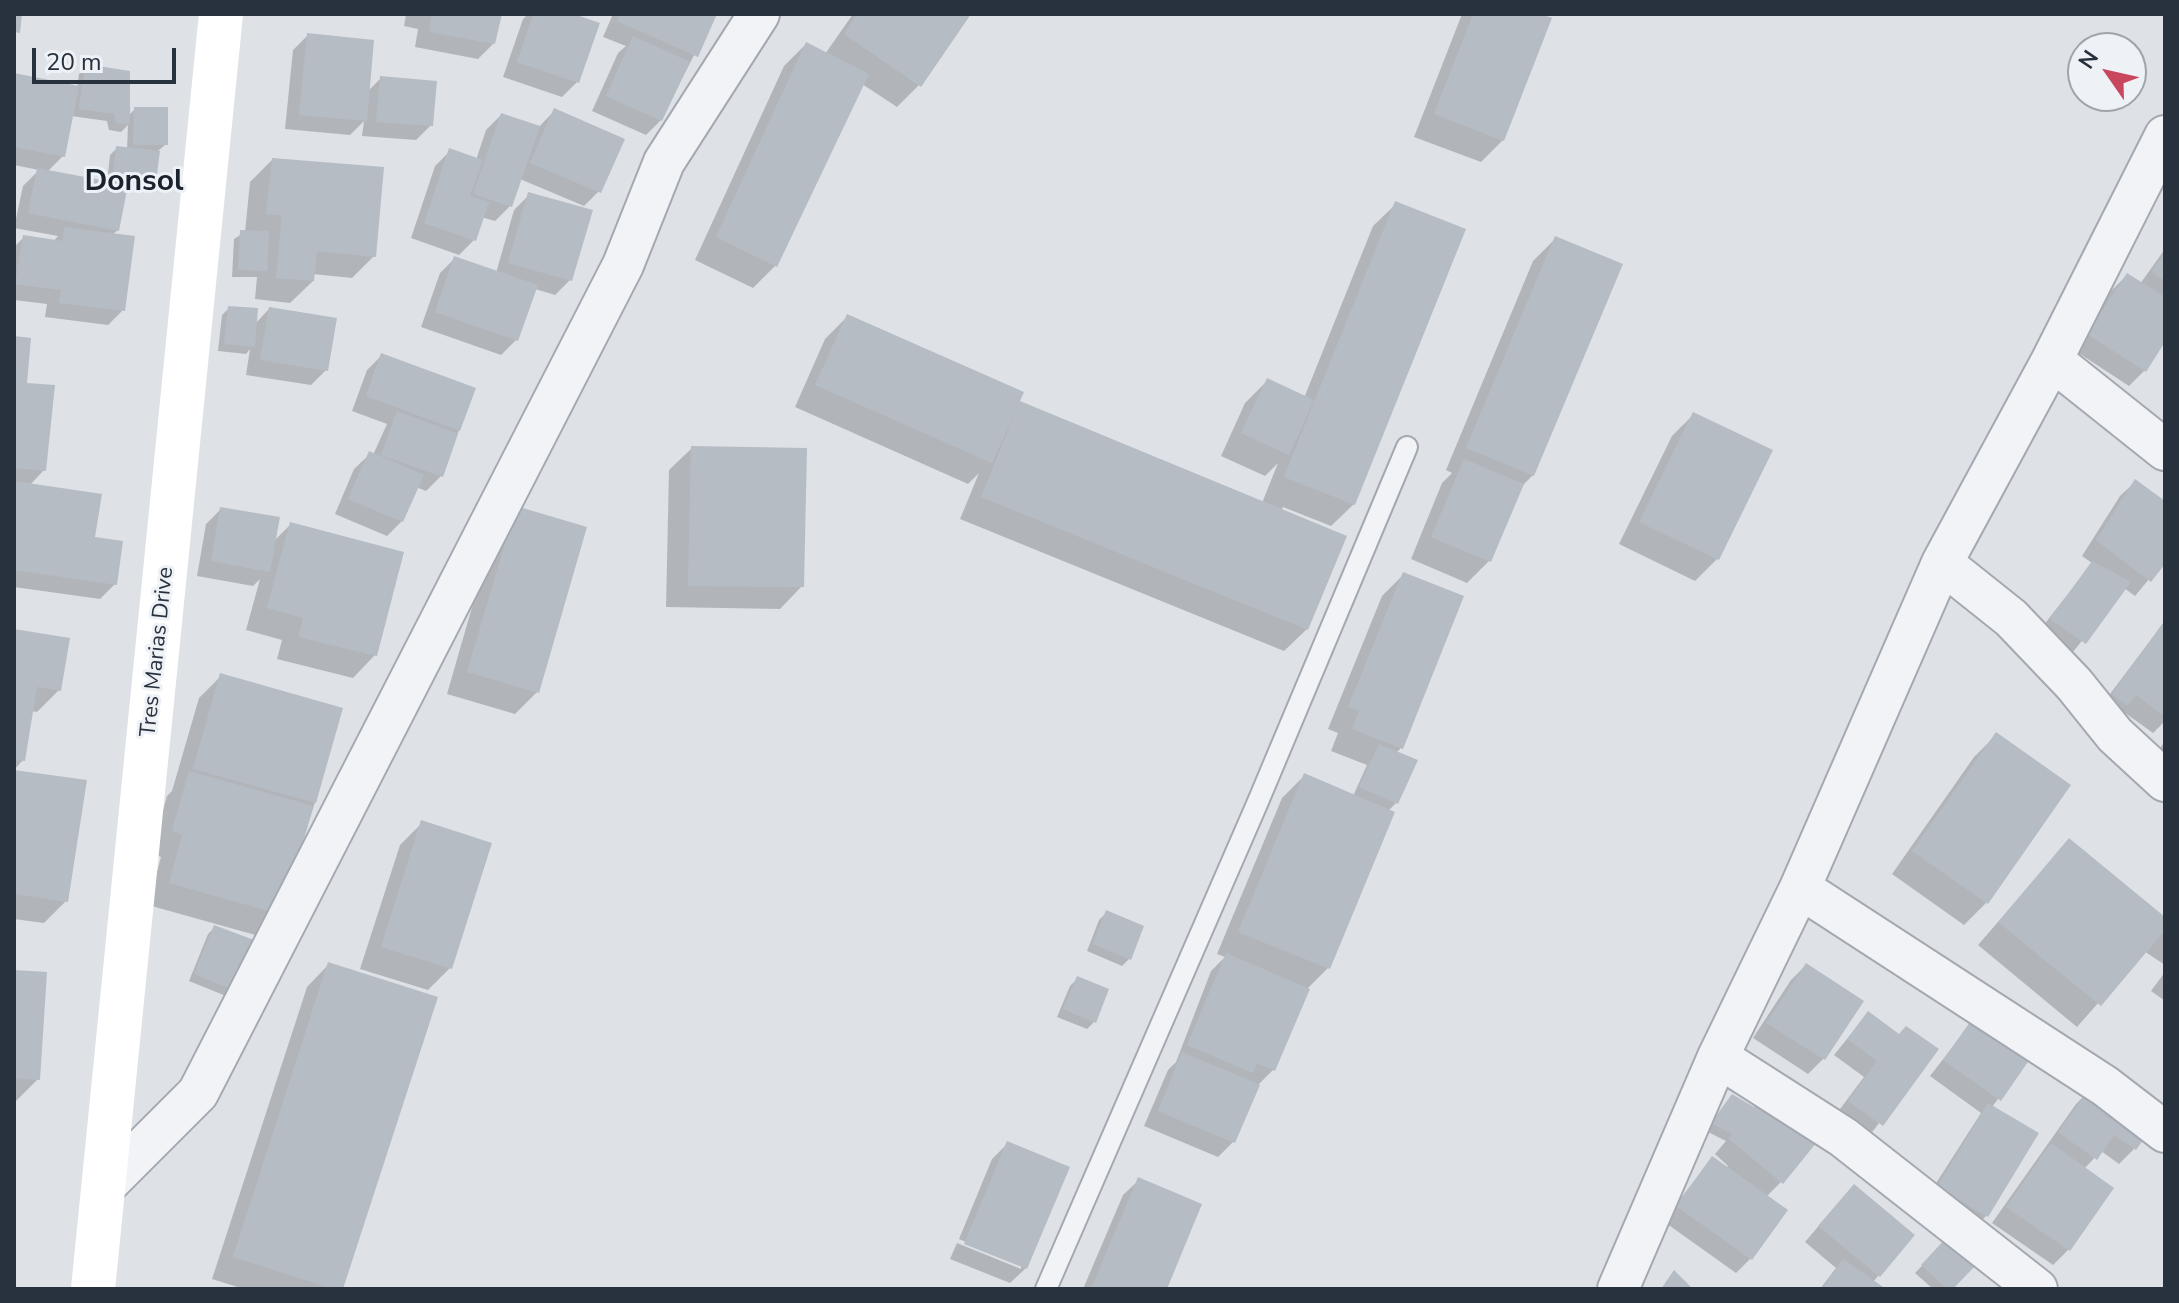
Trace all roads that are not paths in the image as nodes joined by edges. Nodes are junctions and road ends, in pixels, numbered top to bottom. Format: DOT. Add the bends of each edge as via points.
graph roads {
  1 [pos="221,14"];
  2 [pos="759,14"];
  3 [pos="2162,149"];
  4 [pos="2052,360"];
  5 [pos="1407,447"];
  6 [pos="2165,450"];
  7 [pos="1942,563"];
  8 [pos="2165,781"];
  9 [pos="1800,888"];
  10 [pos="1718,1057"];
  11 [pos="2165,1132"];
  12 [pos="106,1185"];
  13 [pos="93,1289"];
  14 [pos="1046,1289"];
  15 [pos="1618,1289"];
  16 [pos="2037,1289"];
  1 -- 12 [label="main road, Tres Marias Drive"];
  2 -- 12 [label="street" via="664,162 623,265 198,1093"];
  3 -- 4 [label="street"];
  4 -- 6 [label="street"];
  4 -- 7 [label="street"];
  5 -- 14 [label="lane"];
  7 -- 8 [label="street" via="2011,618 2115,735"];
  7 -- 9 [label="street"];
  9 -- 10 [label="street"];
  9 -- 11 [label="street" via="2105,1086"];
  10 -- 15 [label="street"];
  10 -- 16 [label="street" via="1843,1137"];
  12 -- 13 [label="main road, Tres Marias Drive"];
}
